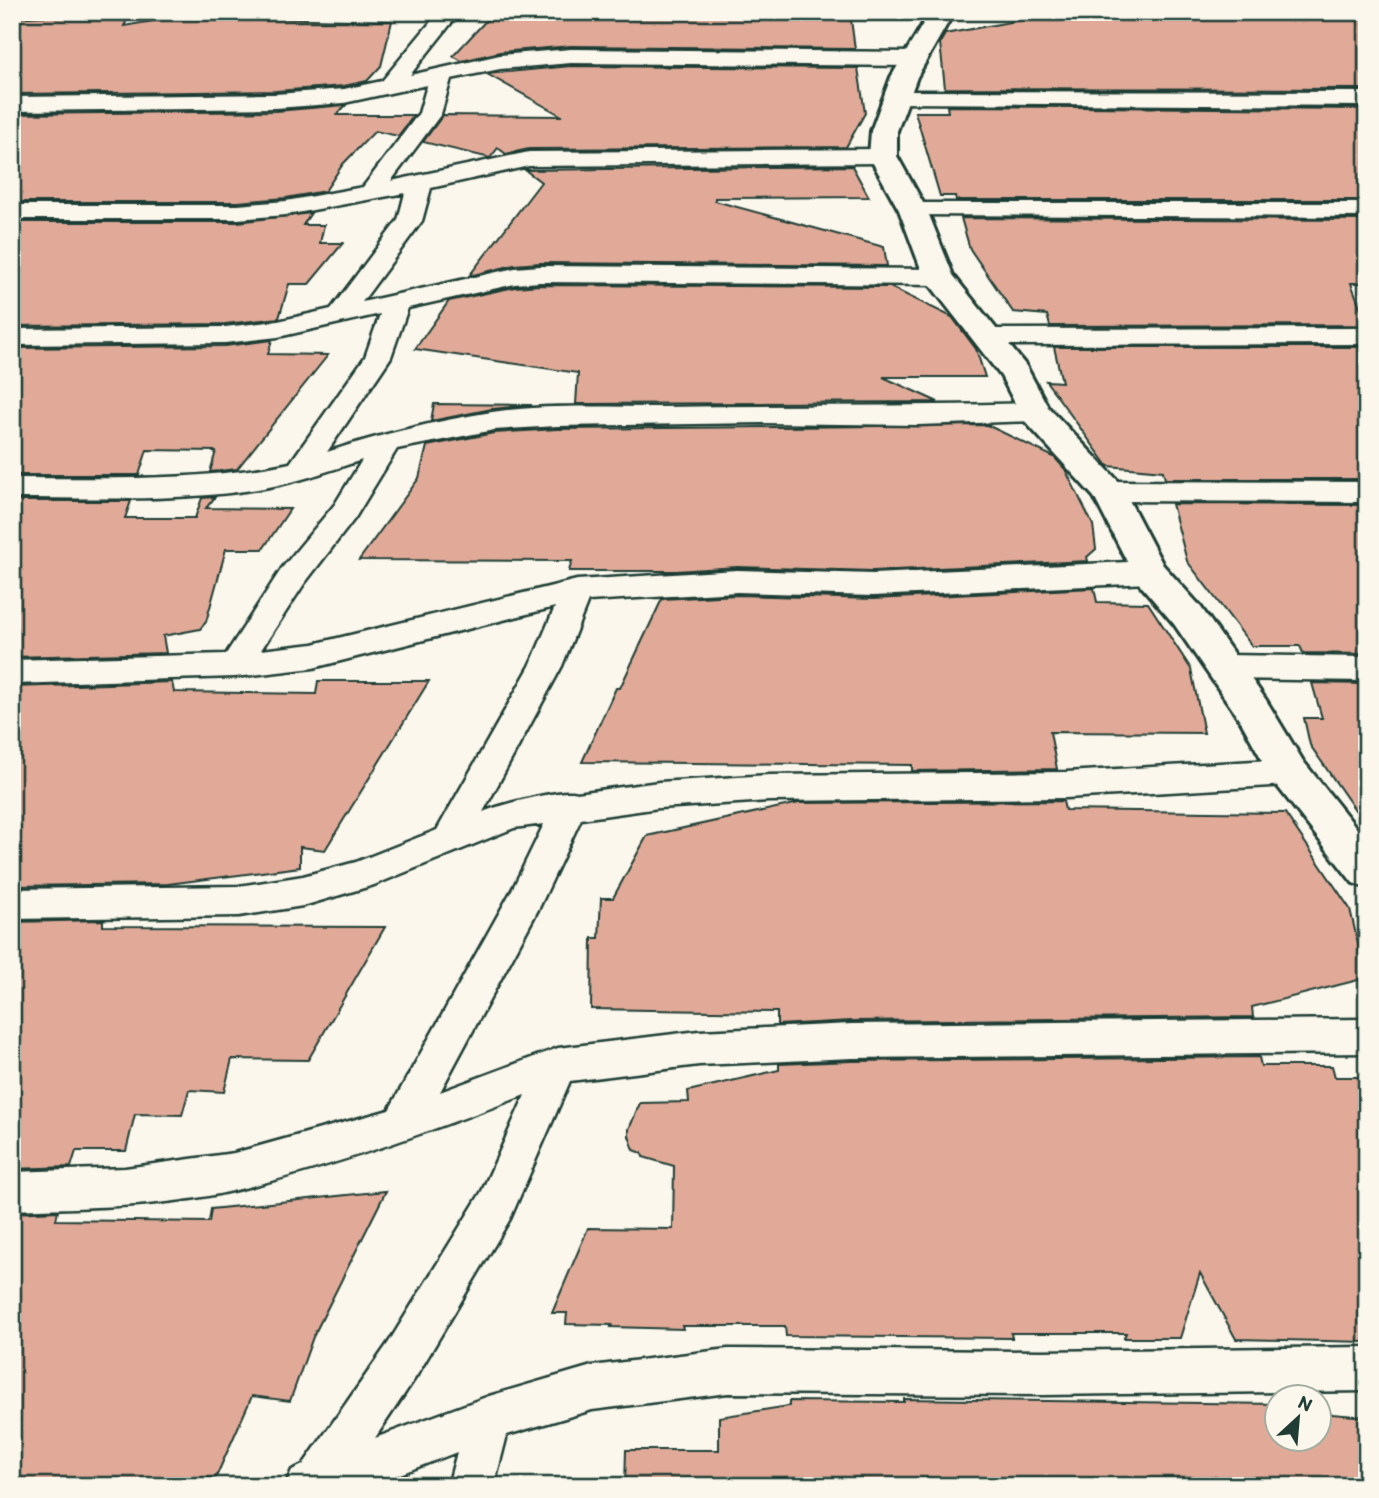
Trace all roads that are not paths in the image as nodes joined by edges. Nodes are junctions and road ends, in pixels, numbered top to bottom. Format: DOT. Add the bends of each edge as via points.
graph roads {
  1 [pos="450,12"];
  2 [pos="942,12"];
  3 [pos="914,59"];
  4 [pos="441,74"];
  5 [pos="389,87"];
  6 [pos="896,98"];
  7 [pos="1367,99"];
  8 [pos="12,104"];
  9 [pos="883,156"];
  10 [pos="420,183"];
  11 [pos="370,193"];
  12 [pos="913,210"];
  13 [pos="1367,210"];
  14 [pos="12,212"];
  15 [pos="939,277"];
  16 [pos="397,303"];
  17 [pos="339,316"];
  18 [pos="1367,336"];
  19 [pos="12,337"];
  20 [pos="989,337"];
  21 [pos="1034,412"];
  22 [pos="387,442"];
  23 [pos="300,471"];
  24 [pos="12,488"];
  25 [pos="1108,491"];
  26 [pos="1367,492"];
  27 [pos="1149,572"];
  28 [pos="577,591"];
  29 [pos="235,665"];
  30 [pos="1223,667"];
  31 [pos="1367,669"];
  32 [pos="12,672"];
  33 [pos="1289,772"];
  34 [pos="571,804"];
  35 [pos="451,837"];
  36 [pos="1367,871"];
  37 [pos="12,904"];
  38 [pos="1367,1036"];
  39 [pos="558,1065"];
  40 [pos="402,1124"];
  41 [pos="12,1191"];
  42 [pos="1367,1369"];
  43 [pos="489,1418"];
  44 [pos="313,1484"];
  45 [pos="471,1486"];
  1 -- 5 [label="street"];
  2 -- 3 [label="street"];
  3 -- 4 [label="street" via="571,56 500,62"];
  3 -- 6 [label="street"];
  4 -- 5 [label="street"];
  4 -- 11 [label="street" via="430,114"];
  5 -- 8 [label="street" via="276,101"];
  6 -- 7 [label="street"];
  6 -- 9 [label="street" via="884,131"];
  9 -- 10 [label="street" via="540,158"];
  9 -- 12 [label="street"];
  10 -- 11 [label="street"];
  10 -- 17 [label="street" via="410,221"];
  11 -- 14 [label="street" via="238,212"];
  12 -- 13 [label="street"];
  12 -- 15 [label="street"];
  15 -- 16 [label="street" via="541,274"];
  15 -- 20 [label="street"];
  16 -- 17 [label="street"];
  16 -- 23 [label="street" via="378,357"];
  17 -- 19 [label="street" via="225,335"];
  18 -- 20 [label="street"];
  20 -- 21 [label="street" via="1015,373"];
  21 -- 22 [label="street" via="557,417 494,421"];
  21 -- 25 [label="street"];
  22 -- 23 [label="street"];
  22 -- 29 [label="street" via="345,511 293,576"];
  23 -- 24 [label="street" via="230,484"];
  25 -- 26 [label="street"];
  25 -- 27 [label="street"];
  27 -- 28 [label="street" via="873,585 737,581"];
  27 -- 30 [label="street"];
  28 -- 29 [label="street" via="313,656"];
  28 -- 35 [label="street" via="545,666"];
  29 -- 32 [label="street"];
  30 -- 31 [label="street"];
  30 -- 33 [label="street"];
  33 -- 34 [label="street" via="1066,785 769,788"];
  33 -- 36 [label="street"];
  34 -- 35 [label="street" via="510,815"];
  34 -- 40 [label="street" via="527,896"];
  35 -- 37 [label="street" via="362,874 303,891 252,899"];
  38 -- 39 [label="street" via="852,1041 699,1048"];
  39 -- 40 [label="street"];
  39 -- 44 [label="street" via="496,1206 404,1357"];
  40 -- 41 [label="street" via="234,1172 125,1187"];
  42 -- 43 [label="street" via="728,1371 592,1388"];
  43 -- 44 [label="street"];
  43 -- 45 [label="street"];
}
